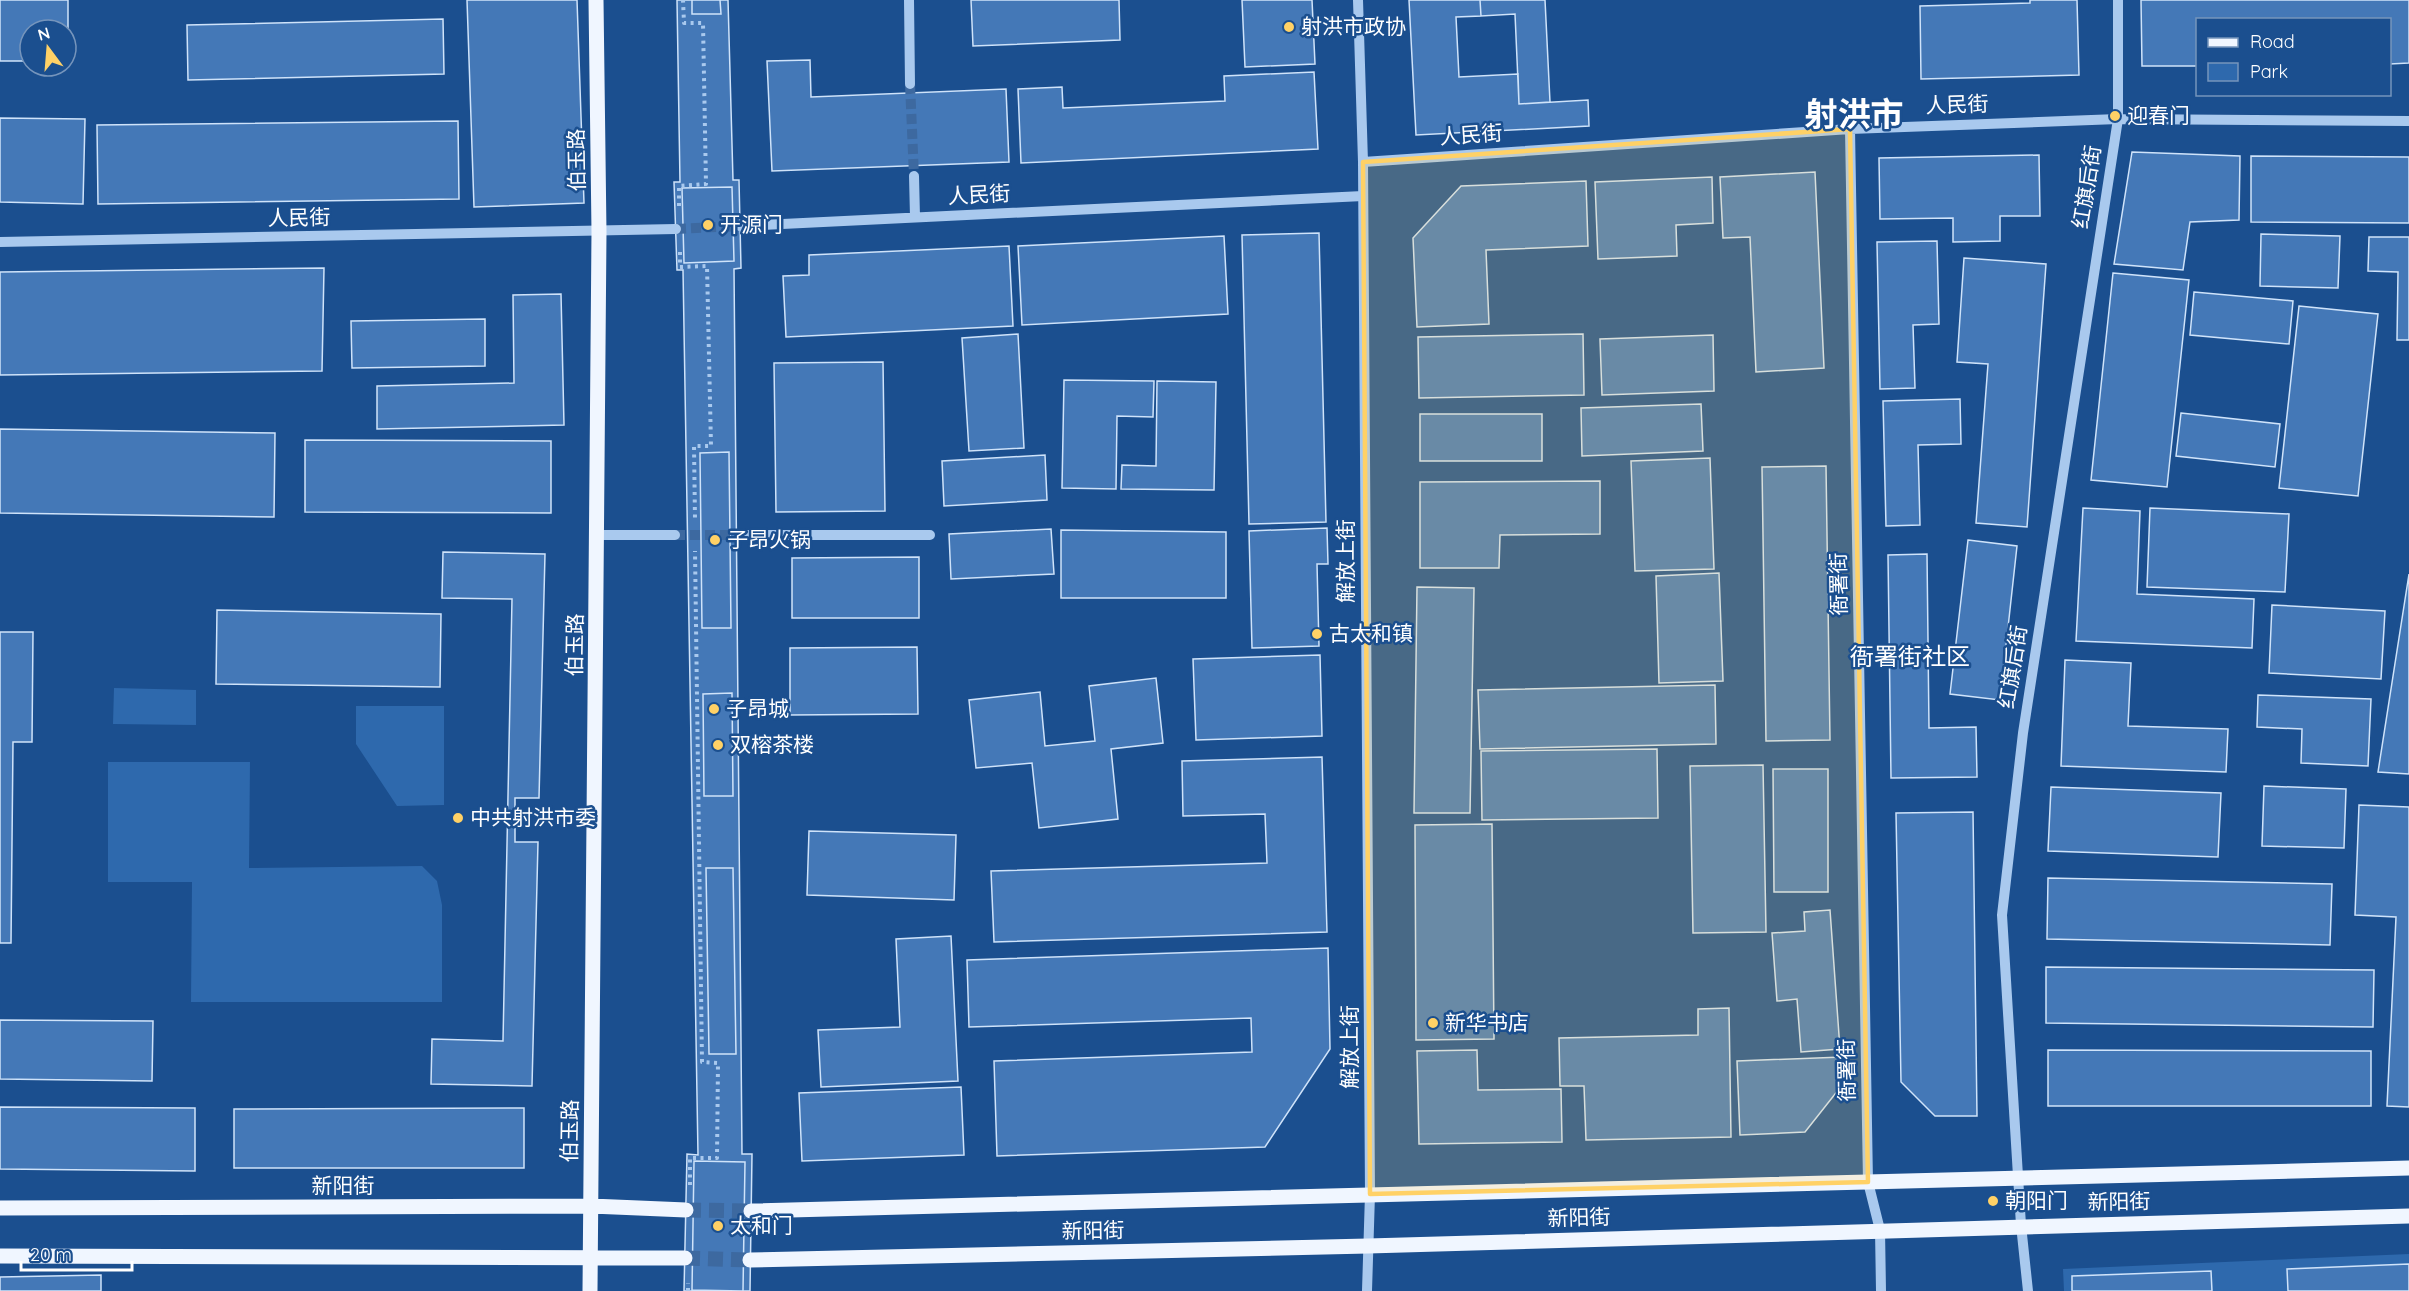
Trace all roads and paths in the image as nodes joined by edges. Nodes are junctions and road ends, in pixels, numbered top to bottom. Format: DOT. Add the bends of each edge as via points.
graph roads {
  1 [pos="597,0"];
  2 [pos="683,0"];
  3 [pos="909,0"];
  4 [pos="1358,0"];
  5 [pos="2118,0"];
  6 [pos="910,84"];
  7 [pos="2118,119"];
  8 [pos="2409,121"];
  9 [pos="1851,129"];
  10 [pos="1363,162"];
  11 [pos="914,177"];
  12 [pos="1363,196"];
  13 [pos="679,209"];
  14 [pos="915,217"];
  15 [pos="740,226"];
  16 [pos="676,229"];
  17 [pos="599,232"];
  18 [pos="0,242"];
  19 [pos="680,243"];
  20 [pos="695,529"];
  21 [pos="597,535"];
  22 [pos="675,535"];
  23 [pos="748,535"];
  24 [pos="930,535"];
  25 [pos="695,541"];
  26 [pos="2409,1168"];
  27 [pos="2018,1179"];
  28 [pos="1868,1182"];
  29 [pos="690,1191"];
  30 [pos="1370,1194"];
  31 [pos="591,1206"];
  32 [pos="0,1208"];
  33 [pos="686,1210"];
  34 [pos="751,1211"];
  35 [pos="2409,1216"];
  36 [pos="2021,1225"];
  37 [pos="1880,1230"];
  38 [pos="1368,1246"];
  39 [pos="0,1256"];
  40 [pos="591,1256"];
  41 [pos="685,1258"];
  42 [pos="750,1260"];
  43 [pos="688,1280"];
  44 [pos="590,1291"];
  45 [pos="688,1291"];
  46 [pos="1367,1291"];
  47 [pos="1881,1291"];
  48 [pos="2028,1291"];
  1 -- 17 [label="main road, 伯玉路"];
  2 -- 13 [label="path" via="684,23 703,23 706,184 679,186"];
  3 -- 6 [label="street"];
  4 -- 10 [label="street, 解放上街"];
  5 -- 7 [label="street, 红旗后街"];
  7 -- 8 [label="street, 人民街"];
  7 -- 9 [label="street, 人民街"];
  7 -- 27 [label="street, 红旗后街" via="2023,733 2002,915"];
  9 -- 10 [label="street, 人民街"];
  9 -- 28 [label="street, 衙署街"];
  10 -- 12 [label="street, 解放上街"];
  11 -- 14 [label="street"];
  12 -- 14 [label="street, 人民街"];
  12 -- 30 [label="street, 解放上街"];
  14 -- 15 [label="street, 人民街"];
  16 -- 17 [label="street, 人民街"];
  17 -- 18 [label="street, 人民街"];
  17 -- 21 [label="main road, 伯玉路"];
  19 -- 20 [label="path" via="680,267 707,266 711,446 694,446"];
  21 -- 22 [label="street"];
  21 -- 31 [label="main road, 伯玉路"];
  23 -- 24 [label="street"];
  25 -- 29 [label="path" via="702,1062 718,1063 717,1158 690,1158"];
  26 -- 27 [label="main road, 新阳街"];
  27 -- 28 [label="main road, 新阳街"];
  27 -- 36 [label="street, 红旗后街"];
  28 -- 30 [label="main road, 新阳街"];
  28 -- 37 [label="street, 衙署街"];
  30 -- 34 [label="main road, 新阳街"];
  30 -- 38 [label="street, 解放上街"];
  31 -- 32 [label="main road, 新阳街"];
  31 -- 33 [label="main road, 新阳街"];
  31 -- 40 [label="main road, 伯玉路"];
  35 -- 36 [label="main road, 新阳街"];
  36 -- 37 [label="main road, 新阳街"];
  36 -- 48 [label="street, 红旗后街"];
  37 -- 38 [label="main road, 新阳街"];
  37 -- 47 [label="street, 衙署街"];
  38 -- 42 [label="main road, 新阳街"];
  38 -- 46 [label="street, 解放上街"];
  39 -- 40 [label="main road"];
  40 -- 41 [label="main road"];
  40 -- 44 [label="main road, 伯玉路"];
  43 -- 45 [label="path"];
}
